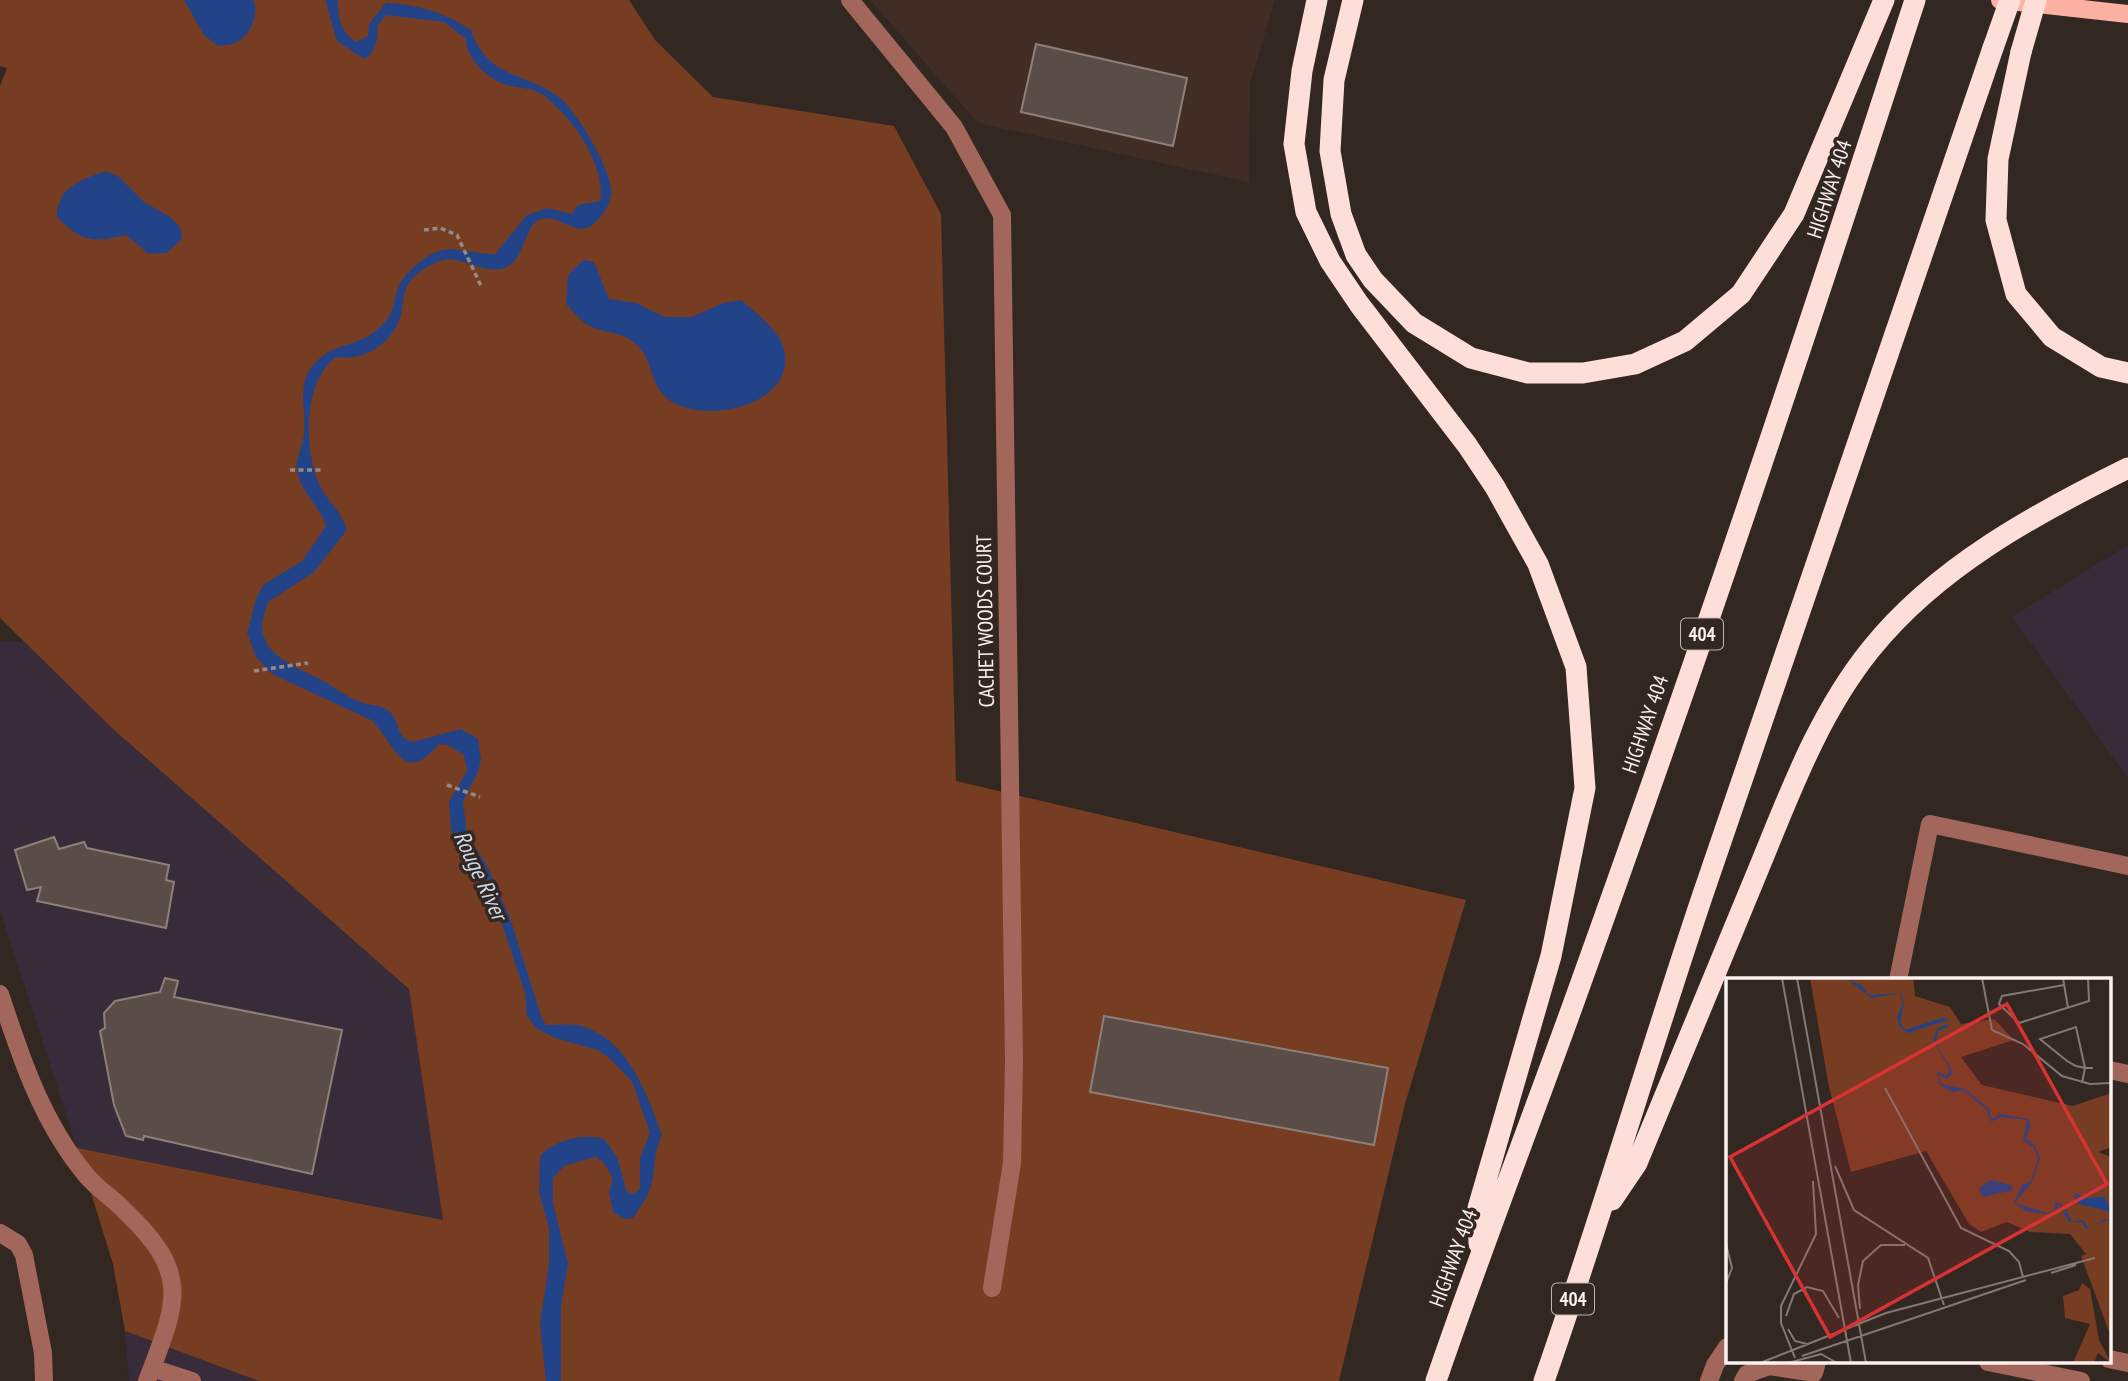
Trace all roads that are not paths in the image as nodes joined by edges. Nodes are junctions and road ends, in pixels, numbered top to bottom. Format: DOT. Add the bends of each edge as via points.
graph roads {
  1 [pos="850,0"];
  2 [pos="1317,0"];
  3 [pos="1353,0"];
  4 [pos="2000,0"];
  5 [pos="2010,0"];
  6 [pos="2036,0"];
  7 [pos="1883,3"];
  8 [pos="1913,5"];
  9 [pos="2128,14"];
  10 [pos="2128,373"];
  11 [pos="2128,468"];
  12 [pos="2128,866"];
  13 [pos="1898,978"];
  14 [pos="0,994"];
  15 [pos="2110,1070"];
  16 [pos="2128,1074"];
  17 [pos="1601,1216"];
  18 [pos="0,1233"];
  19 [pos="1479,1254"];
  20 [pos="992,1288"];
  21 [pos="1726,1348"];
  22 [pos="2110,1359"];
  23 [pos="2128,1363"];
  24 [pos="1816,1364"];
  25 [pos="1997,1364"];
  26 [pos="149,1374"];
  27 [pos="2069,1380"];
  28 [pos="44,1381"];
  29 [pos="192,1381"];
  30 [pos="1436,1381"];
  31 [pos="1544,1381"];
  32 [pos="1709,1381"];
  33 [pos="1743,1381"];
  1 -- 20 [label="street, CACHET WOODS COURT" via="954,127 1002,215 1014,1061 1012,1163"];
  2 -- 19 [label="highway" via="1302,71 1294,145 1306,212 1359,304 1495,487 1538,564 1576,667 1585,788 1550,956 1478,1208"];
  3 -- 7 [label="highway" via="1334,80 1330,151 1342,214 1356,255 1414,323 1471,358 1528,373 1583,373 1635,365 1685,341 1741,294 1794,215"];
  4 -- 9 [label="main road"];
  5 -- 17 [label="highway, 404, bridge" via="1642,1076"];
  6 -- 10 [label="highway, bridge" via="1998,159 1996,220 2016,294 2053,337 2101,368"];
  8 -- 19 [label="highway, HIGHWAY 404 / 404" via="1838,241 1579,989"];
  11 -- 17 [label="highway" via="1979,552 1938,582 1871,649 1832,704 1797,775 1637,1163"];
  12 -- 13 [label="street" via="1930,824"];
  14 -- 26 [label="street" via="37,1097 62,1142 87,1177 151,1237 172,1275 173,1308"];
  15 -- 16 [label="street"];
  17 -- 31 [label="highway, 404"];
  18 -- 28 [label="street" via="18,1244 24,1255"];
  19 -- 30 [label="highway, HIGHWAY 404 / 404"];
  21 -- 32 [label="street"];
  22 -- 23 [label="street"];
  24 -- 33 [label="street" via="1814,1373 1769,1366 1747,1374"];
  25 -- 27 [label="street"];
  26 -- 29 [label="street"];
}
